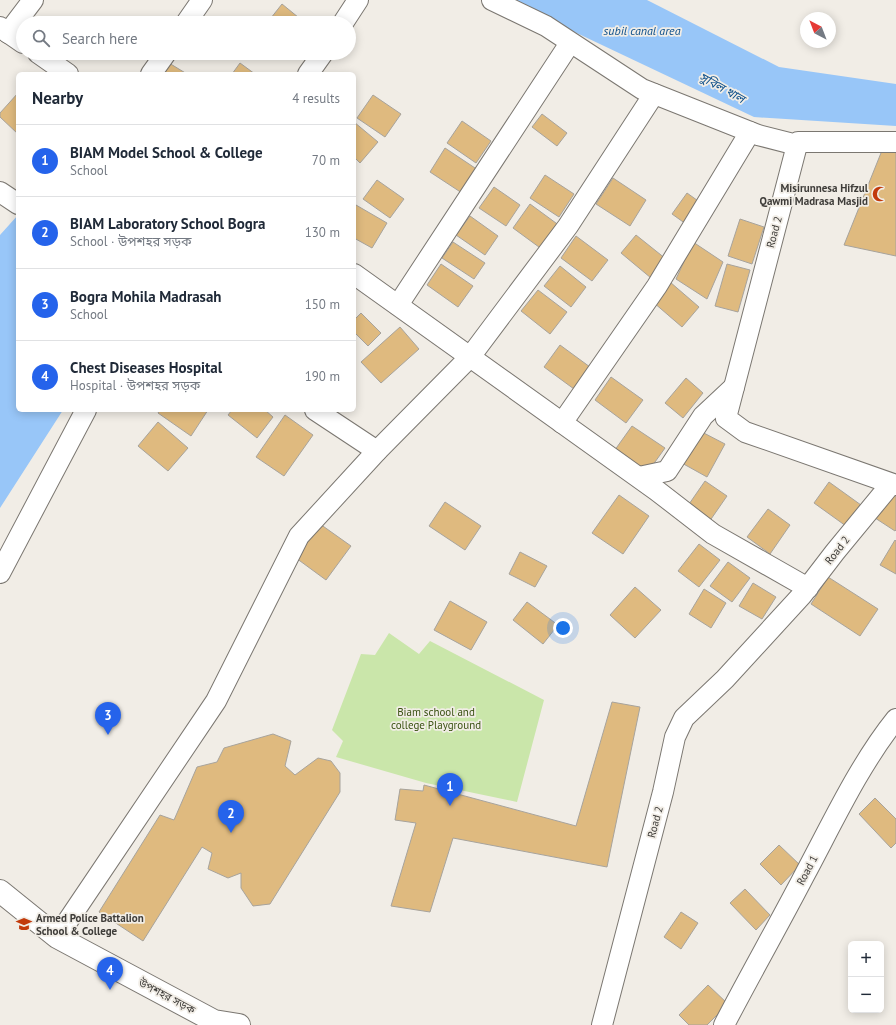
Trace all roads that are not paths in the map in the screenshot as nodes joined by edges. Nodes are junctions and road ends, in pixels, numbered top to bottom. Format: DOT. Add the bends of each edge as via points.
graph roads {
  1 [pos="33,0"];
  2 [pos="202,0"];
  3 [pos="358,0"];
  4 [pos="492,0"];
  5 [pos="22,16"];
  6 [pos="191,16"];
  7 [pos="348,16"];
  8 [pos="16,25"];
  9 [pos="10,34"];
  10 [pos="570,42"];
  11 [pos="48,60"];
  12 [pos="161,60"];
  13 [pos="317,60"];
  14 [pos="65,72"];
  15 [pos="152,72"];
  16 [pos="309,72"];
  17 [pos="654,94"];
  18 [pos="750,132"];
  19 [pos="896,142"];
  20 [pos="797,145"];
  21 [pos="0,192"];
  22 [pos="16,203"];
  23 [pos="356,275"];
  24 [pos="398,305"];
  25 [pos="470,356"];
  26 [pos="734,388"];
  27 [pos="85,412"];
  28 [pos="318,412"];
  29 [pos="562,423"];
  30 [pos="377,451"];
  31 [pos="639,477"];
  32 [pos="893,484"];
  33 [pos="0,573"];
  34 [pos="808,588"];
  35 [pos="896,719"];
  36 [pos="0,891"];
  37 [pos="57,937"];
  38 [pos="239,1025"];
  39 [pos="602,1025"];
  40 [pos="724,1025"];
  1 -- 5 [label="street"];
  2 -- 6 [label="street"];
  3 -- 7 [label="street"];
  4 -- 10 [label="street" via="546,26"];
  8 -- 9 [label="street"];
  10 -- 17 [label="street" via="642,89"];
  10 -- 24 [label="street"];
  11 -- 14 [label="street"];
  12 -- 15 [label="street"];
  13 -- 16 [label="street"];
  17 -- 18 [label="street"];
  17 -- 25 [label="street" via="568,226"];
  18 -- 20 [label="street"];
  18 -- 29 [label="street" via="657,286"];
  19 -- 20 [label="street" via="798,142"];
  20 -- 26 [label="street, Road 2"];
  21 -- 22 [label="street"];
  23 -- 24 [label="street"];
  24 -- 25 [label="street"];
  25 -- 29 [label="street"];
  25 -- 30 [label="street"];
  26 -- 31 [label="street" via="703,416 668,471"];
  26 -- 32 [label="street, Road 2" via="726,418 745,432"];
  27 -- 33 [label="street"];
  28 -- 30 [label="street"];
  29 -- 31 [label="street"];
  30 -- 37 [label="street" via="299,536 216,701"];
  31 -- 34 [label="street" via="713,534"];
  32 -- 34 [label="street, Road 2"];
  34 -- 39 [label="street, Road 2" via="725,679 684,718 674,737 663,792"];
  35 -- 40 [label="street, Road 1" via="880,739 839,809"];
  36 -- 37 [label="main road, উপশহর সড়ক"];
  37 -- 38 [label="main road, উপশহর সড়ক" via="214,1021"];
}
